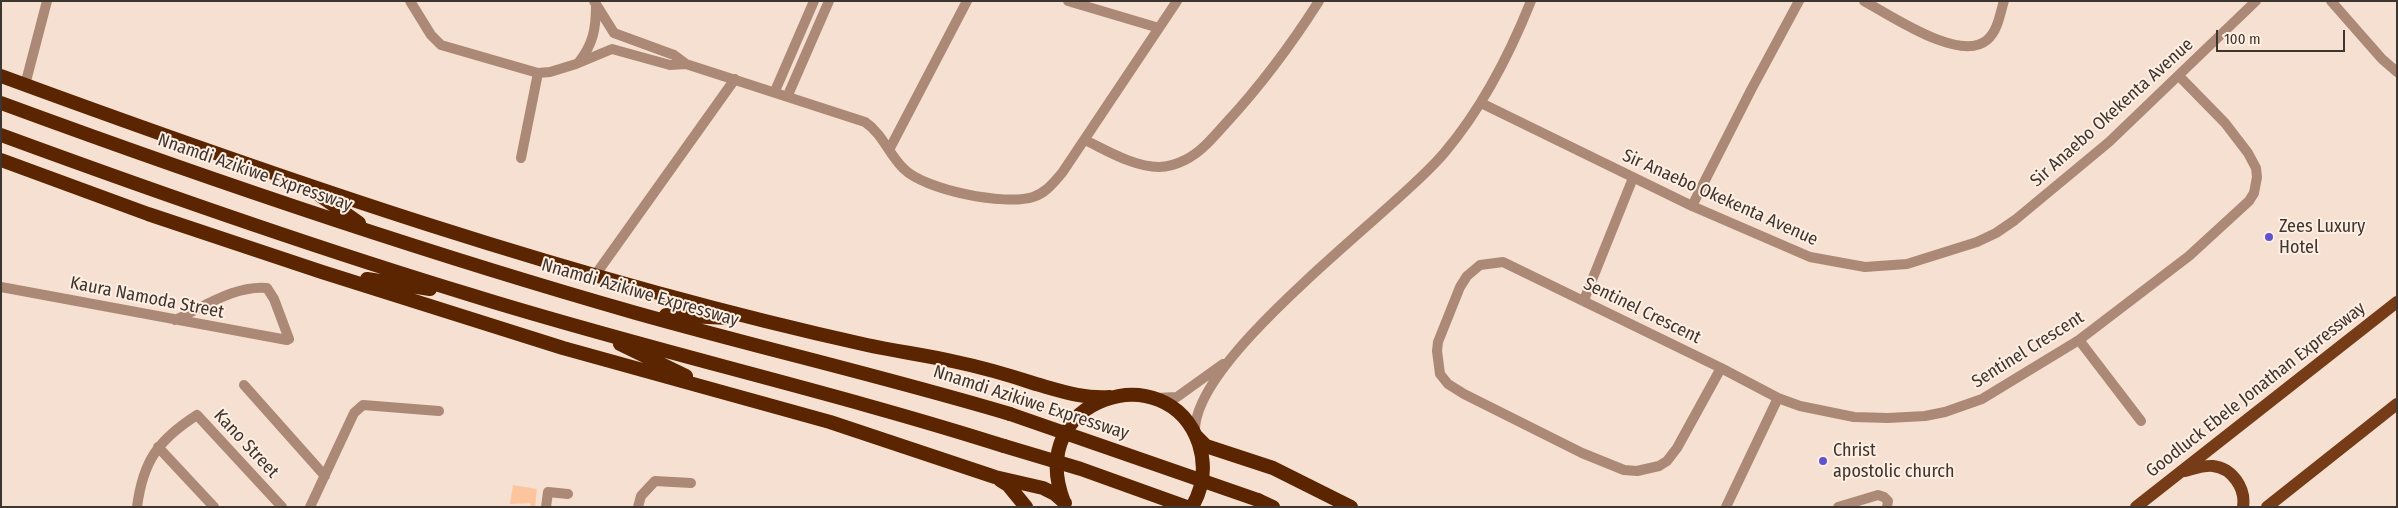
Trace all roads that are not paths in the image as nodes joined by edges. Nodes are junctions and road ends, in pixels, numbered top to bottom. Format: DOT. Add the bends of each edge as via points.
graph roads {
  1 [pos="48,1"];
  2 [pos="410,1"];
  3 [pos="814,1"];
  4 [pos="829,1"];
  5 [pos="967,1"];
  6 [pos="1068,1"];
  7 [pos="1177,1"];
  8 [pos="1319,1"];
  9 [pos="1531,1"];
  10 [pos="1799,1"];
  11 [pos="1864,1"];
  12 [pos="2004,1"];
  13 [pos="2256,1"];
  14 [pos="2331,1"];
  15 [pos="595,3"];
  16 [pos="1159,28"];
  17 [pos="576,64"];
  18 [pos="686,64"];
  19 [pos="2397,72"];
  20 [pos="538,73"];
  21 [pos="1,76"];
  22 [pos="2180,76"];
  23 [pos="735,79"];
  24 [pos="25,85"];
  25 [pos="775,91"];
  26 [pos="788,95"];
  27 [pos="1,103"];
  28 [pos="1482,103"];
  29 [pos="1,135"];
  30 [pos="1085,140"];
  31 [pos="889,150"];
  32 [pos="521,158"];
  33 [pos="1,160"];
  34 [pos="1633,178"];
  35 [pos="302,182"];
  36 [pos="1692,206"];
  37 [pos="372,232"];
  38 [pos="322,272"];
  39 [pos="596,274"];
  40 [pos="1,287"];
  41 [pos="471,296"];
  42 [pos="1584,300"];
  43 [pos="2397,302"];
  44 [pos="637,314"];
  45 [pos="755,319"];
  46 [pos="175,320"];
  47 [pos="593,330"];
  48 [pos="2079,340"];
  49 [pos="1228,360"];
  50 [pos="1721,368"];
  51 [pos="244,385"];
  52 [pos="715,390"];
  53 [pos="1110,397"];
  54 [pos="1152,398"];
  55 [pos="1778,398"];
  56 [pos="2397,404"];
  57 [pos="439,410"];
  58 [pos="2141,421"];
  59 [pos="1196,435"];
  60 [pos="158,446"];
  61 [pos="2181,472"];
  62 [pos="325,476"];
  63 [pos="995,477"];
  64 [pos="691,483"];
  65 [pos="568,494"];
  66 [pos="1066,505"];
  67 [pos="136,507"];
  68 [pos="214,507"];
  69 [pos="282,507"];
  70 [pos="310,507"];
  71 [pos="546,507"];
  72 [pos="638,507"];
  73 [pos="1026,507"];
  74 [pos="1187,507"];
  75 [pos="1192,507"];
  76 [pos="1273,507"];
  77 [pos="1351,507"];
  78 [pos="1726,507"];
  79 [pos="1838,507"];
  80 [pos="1887,507"];
  81 [pos="2136,507"];
  82 [pos="2243,507"];
  83 [pos="2268,507"];
  1 -- 24 [label="street"];
  2 -- 20 [label="street" via="431,35 442,45"];
  3 -- 25 [label="street"];
  4 -- 26 [label="street"];
  5 -- 31 [label="street"];
  6 -- 16 [label="street"];
  7 -- 16 [label="street"];
  8 -- 30 [label="street" via="1258,88 1213,137 1186,160 1168,166 1137,164"];
  9 -- 28 [label="street" via="1506,61"];
  10 -- 36 [label="street"];
  11 -- 12 [label="street" via="1945,43 1961,47 1977,46 1988,40 1995,30"];
  13 -- 22 [label="street, Sir Anaebo Okekenta Avenue"];
  14 -- 19 [label="street"];
  15 -- 17 [label="street" via="596,28 590,48"];
  15 -- 18 [label="street" via="614,33 674,55"];
  16 -- 30 [label="street"];
  17 -- 18 [label="street" via="618,49 670,65"];
  17 -- 20 [label="street"];
  18 -- 23 [label="street"];
  20 -- 32 [label="street"];
  21 -- 24 [label="highway, Nnamdi Azikiwe Expressway"];
  22 -- 36 [label="street, Sir Anaebo Okekenta Avenue" via="2110,142 2015,220 1977,242 1929,259 1865,267 1828,262"];
  22 -- 48 [label="street, Sentinel Crescent" via="2225,123 2248,153 2256,168 2254,193 2238,212 2189,256"];
  23 -- 25 [label="street"];
  23 -- 39 [label="street"];
  24 -- 35 [label="highway, Nnamdi Azikiwe Expressway" via="167,138"];
  25 -- 26 [label="street"];
  26 -- 31 [label="street" via="865,122 873,127"];
  27 -- 37 [label="highway, Nnamdi Azikiwe Expressway" via="161,162"];
  28 -- 34 [label="street, Sir Anaebo Okekenta Avenue"];
  28 -- 49 [label="street" via="1427,172 1329,258"];
  29 -- 41 [label="highway" via="149,189"];
  30 -- 31 [label="street" via="1044,192 1014,201 960,193 924,181 904,169"];
  33 -- 38 [label="highway" via="148,214"];
  34 -- 36 [label="street, Sir Anaebo Okekenta Avenue"];
  34 -- 42 [label="street"];
  35 -- 37 [label="highway"];
  35 -- 39 [label="highway, Nnamdi Azikiwe Expressway" via="395,214"];
  37 -- 44 [label="highway, Nnamdi Azikiwe Expressway"];
  38 -- 41 [label="highway"];
  38 -- 52 [label="highway" via="563,348"];
  39 -- 45 [label="highway, Nnamdi Azikiwe Expressway"];
  40 -- 46 [label="street, Kaura Namoda Street"];
  41 -- 47 [label="highway"];
  42 -- 50 [label="street, Sentinel Crescent"];
  42 -- 50 [label="street, Sentinel Crescent" via="1510,264 1480,265 1460,287 1438,342 1440,374 1448,384 1464,394 1604,462 1637,471 1667,461"];
  43 -- 61 [label="main road, Goodluck Ebele Jonathan Expressway"];
  44 -- 45 [label="highway"];
  44 -- 76 [label="highway, Nnamdi Azikiwe Expressway, bridge" via="922,387 1010,414"];
  45 -- 53 [label="highway, Nnamdi Azikiwe Expressway" via="976,366 1085,398"];
  46 -- 46 [label="street, Kaura Namoda Street" via="228,295 254,287 267,288 289,336 287,340"];
  47 -- 52 [label="highway"];
  47 -- 74 [label="highway, bridge" via="910,416 1081,469"];
  48 -- 55 [label="street, Sentinel Crescent" via="1982,399 1925,416 1854,417 1826,413"];
  48 -- 58 [label="street"];
  49 -- 54 [label="street" via="1177,397"];
  49 -- 59 [label="street" via="1199,405 1194,422"];
  50 -- 55 [label="street, Sentinel Crescent"];
  51 -- 62 [label="street"];
  52 -- 63 [label="highway" via="862,432"];
  53 -- 54 [label="highway, Nnamdi Azikiwe Expressway" via="1131,394"];
  53 -- 66 [label="highway" via="1092,404 1078,416 1058,448 1058,486"];
  54 -- 59 [label="highway" via="1184,418"];
  55 -- 78 [label="street"];
  56 -- 83 [label="main road"];
  57 -- 62 [label="street" via="363,405 354,413"];
  59 -- 75 [label="highway" via="1203,468 1202,484"];
  59 -- 77 [label="highway" via="1206,446 1273,468"];
  60 -- 67 [label="street" via="148,462"];
  60 -- 68 [label="street"];
  60 -- 69 [label="street, Kano Street" via="197,415"];
  61 -- 81 [label="main road, Goodluck Ebele Jonathan Expressway"];
  61 -- 82 [label="main road" via="2213,466 2227,472 2240,485"];
  62 -- 70 [label="street"];
  63 -- 66 [label="highway" via="1043,488"];
  63 -- 73 [label="highway" via="1008,485"];
  64 -- 72 [label="street" via="655,481 641,496"];
  65 -- 71 [label="street" via="548,492"];
  79 -- 80 [label="street" via="1878,496 1888,501"];
}
